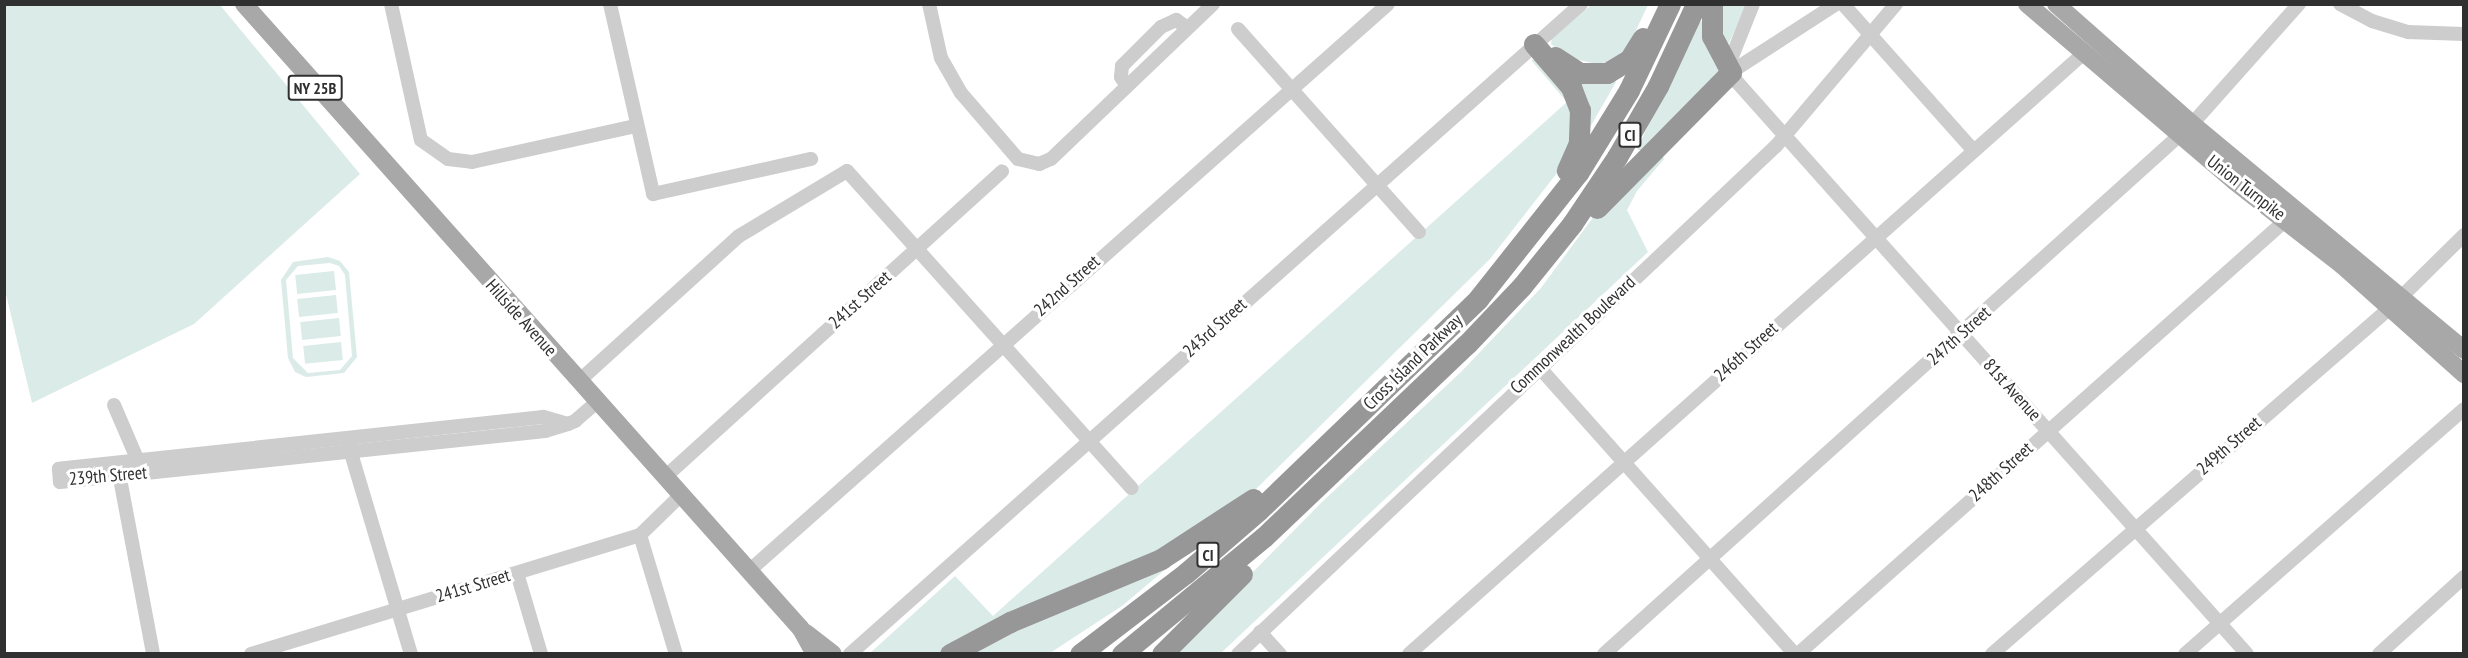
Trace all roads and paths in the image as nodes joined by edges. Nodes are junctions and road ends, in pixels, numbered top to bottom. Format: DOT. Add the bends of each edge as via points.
graph roads {
  1 [pos="244,4"];
  2 [pos="391,4"];
  3 [pos="610,4"];
  4 [pos="929,4"];
  5 [pos="1213,4"];
  6 [pos="1388,4"];
  7 [pos="1581,4"];
  8 [pos="1659,4"];
  9 [pos="1670,4"];
  10 [pos="1696,4"];
  11 [pos="1712,4"];
  12 [pos="1753,4"];
  13 [pos="1836,4"];
  14 [pos="1843,4"];
  15 [pos="1896,4"];
  16 [pos="2027,4"];
  17 [pos="2056,4"];
  18 [pos="2300,4"];
  19 [pos="2340,4"];
  20 [pos="1188,28"];
  21 [pos="1238,29"];
  22 [pos="1870,34"];
  23 [pos="2463,34"];
  24 [pos="1537,41"];
  25 [pos="2084,53"];
  26 [pos="1731,72"];
  27 [pos="1127,86"];
  28 [pos="1290,88"];
  29 [pos="636,126"];
  30 [pos="2186,130"];
  31 [pos="1784,136"];
  32 [pos="1973,150"];
  33 [pos="811,159"];
  34 [pos="1002,171"];
  35 [pos="1376,184"];
  36 [pos="2286,220"];
  37 [pos="1419,232"];
  38 [pos="2463,235"];
  39 [pos="1876,237"];
  40 [pos="916,249"];
  41 [pos="1520,251"];
  42 [pos="1547,255"];
  43 [pos="2397,301"];
  44 [pos="1962,334"];
  45 [pos="1002,344"];
  46 [pos="2463,350"];
  47 [pos="1539,367"];
  48 [pos="2463,374"];
  49 [pos="579,381"];
  50 [pos="597,402"];
  51 [pos="114,405"];
  52 [pos="2463,409"];
  53 [pos="2048,430"];
  54 [pos="1089,441"];
  55 [pos="1328,444"];
  56 [pos="348,445"];
  57 [pos="138,461"];
  58 [pos="1624,462"];
  59 [pos="118,469"];
  60 [pos="1336,469"];
  61 [pos="665,477"];
  62 [pos="1131,488"];
  63 [pos="681,495"];
  64 [pos="2134,527"];
  65 [pos="640,535"];
  66 [pos="1710,558"];
  67 [pos="749,571"];
  68 [pos="517,573"];
  69 [pos="2463,577"];
  70 [pos="398,609"];
  71 [pos="2220,623"];
  72 [pos="801,629"];
  73 [pos="1260,632"];
  74 [pos="280,649"];
  75 [pos="153,654"];
  76 [pos="251,654"];
  77 [pos="411,654"];
  78 [pos="542,654"];
  79 [pos="676,654"];
  80 [pos="815,654"];
  81 [pos="833,654"];
  82 [pos="850,654"];
  83 [pos="950,654"];
  84 [pos="1080,654"];
  85 [pos="1122,654"];
  86 [pos="1162,654"];
  87 [pos="1238,654"];
  88 [pos="1280,654"];
  89 [pos="1409,654"];
  90 [pos="1604,654"];
  91 [pos="1797,654"];
  92 [pos="1992,654"];
  93 [pos="2186,654"];
  94 [pos="2247,654"];
  95 [pos="2379,654"];
  1 -- 49 [label="main road, Hillside Avenue / NY 25B"];
  2 -- 29 [label="street" via="421,140 448,159 472,162"];
  3 -- 29 [label="street"];
  4 -- 27 [label="street" via="941,58 961,93 1018,159 1039,164 1051,159"];
  5 -- 20 [label="street"];
  6 -- 28 [label="street, 242nd Street"];
  7 -- 24 [label="street, 243rd Street"];
  8 -- 24 [label="highway" via="1635,54 1606,73 1572,70"];
  9 -- 41 [label="highway, Cross Island Parkway / CI" via="1612,119"];
  10 -- 42 [label="highway, Cross Island Parkway / CI" via="1638,121"];
  11 -- 26 [label="highway" via="1712,36"];
  12 -- 26 [label="street" via="1734,48"];
  13 -- 26 [label="street"];
  14 -- 22 [label="street"];
  15 -- 22 [label="street, Commonwealth Boulevard"];
  16 -- 25 [label="main road, Union Turnpike"];
  17 -- 30 [label="main road, Union Turnpike"];
  18 -- 30 [label="street, 247th Street"];
  19 -- 23 [label="street" via="2372,21 2408,32"];
  20 -- 27 [label="street"];
  20 -- 27 [label="street" via="1176,20 1161,27 1122,66 1121,77"];
  21 -- 28 [label="street"];
  22 -- 31 [label="street, Commonwealth Boulevard"];
  22 -- 32 [label="street"];
  24 -- 35 [label="street, 243rd Street"];
  24 -- 41 [label="highway" via="1574,93 1580,110 1581,135 1574,160 1546,200"];
  25 -- 30 [label="main road, Union Turnpike"];
  25 -- 32 [label="street, 246th Street"];
  26 -- 31 [label="street, 81st Avenue"];
  26 -- 42 [label="highway"];
  28 -- 35 [label="street"];
  28 -- 45 [label="street, 242nd Street"];
  29 -- 33 [label="street" via="653,194"];
  30 -- 36 [label="main road, Union Turnpike"];
  30 -- 43 [label="main road, Union Turnpike"];
  30 -- 44 [label="street, 247th Street"];
  31 -- 39 [label="street, 81st Avenue"];
  31 -- 47 [label="street, Commonwealth Boulevard"];
  32 -- 39 [label="street, 246th Street"];
  34 -- 40 [label="street, 241st Street"];
  35 -- 37 [label="street"];
  35 -- 54 [label="street, 243rd Street"];
  36 -- 43 [label="main road, Union Turnpike"];
  36 -- 53 [label="street, 248th Street"];
  38 -- 43 [label="street, 249th Street"];
  39 -- 44 [label="street, 81st Avenue"];
  39 -- 58 [label="street, 246th Street"];
  40 -- 45 [label="street"];
  40 -- 49 [label="street" via="847,171 739,236"];
  40 -- 61 [label="street, 241st Street"];
  41 -- 55 [label="highway, Cross Island Parkway / CI" via="1456,321"];
  42 -- 60 [label="highway, Cross Island Parkway / CI" via="1467,344"];
  43 -- 46 [label="main road, Union Turnpike"];
  43 -- 48 [label="main road, Union Turnpike"];
  43 -- 64 [label="street, 249th Street"];
  44 -- 53 [label="street, 81st Avenue"];
  44 -- 66 [label="street, 247th Street"];
  45 -- 54 [label="street"];
  45 -- 67 [label="street, 242nd Street"];
  47 -- 58 [label="street"];
  47 -- 73 [label="street, Commonwealth Boulevard"];
  49 -- 50 [label="main road, Hillside Avenue / NY 25B"];
  50 -- 56 [label="street, 239th Street" via="568,424 545,432"];
  50 -- 61 [label="main road, Hillside Avenue / NY 25B"];
  51 -- 57 [label="street"];
  52 -- 71 [label="street"];
  53 -- 64 [label="street, 81st Avenue"];
  53 -- 91 [label="street, 248th Street"];
  54 -- 62 [label="street"];
  54 -- 82 [label="street, 243rd Street"];
  55 -- 83 [label="highway" via="1177,551 1128,576 1010,622"];
  55 -- 84 [label="highway, Cross Island Parkway / CI" via="1186,573"];
  56 -- 57 [label="street, 239th Street"];
  56 -- 59 [label="street, 239th Street"];
  56 -- 70 [label="street"];
  57 -- 59 [label="street, 239th Street"];
  58 -- 66 [label="street"];
  58 -- 89 [label="street, 246th Street"];
  59 -- 75 [label="street"];
  60 -- 85 [label="highway, Cross Island Parkway / CI" via="1236,562"];
  60 -- 86 [label="highway" via="1285,532"];
  61 -- 63 [label="main road, Hillside Avenue / NY 25B"];
  63 -- 65 [label="street, 241st Street"];
  63 -- 67 [label="main road, Hillside Avenue / NY 25B"];
  64 -- 71 [label="street, 81st Avenue"];
  64 -- 92 [label="street, 249th Street"];
  65 -- 68 [label="street, 241st Street"];
  65 -- 79 [label="street"];
  66 -- 90 [label="street, 247th Street"];
  66 -- 91 [label="street"];
  67 -- 72 [label="main road, Hillside Avenue / NY 25B"];
  68 -- 70 [label="street, 241st Street"];
  68 -- 78 [label="street"];
  69 -- 95 [label="street"];
  70 -- 74 [label="street, 241st Street"];
  70 -- 77 [label="street"];
  71 -- 93 [label="street"];
  71 -- 94 [label="street, 81st Avenue"];
  72 -- 80 [label="main road, Hillside Avenue / NY 25B"];
  72 -- 81 [label="main road, Hillside Avenue / NY 25B"];
  73 -- 87 [label="street, Commonwealth Boulevard"];
  73 -- 88 [label="street"];
  74 -- 76 [label="street, 241st Street"];
}
